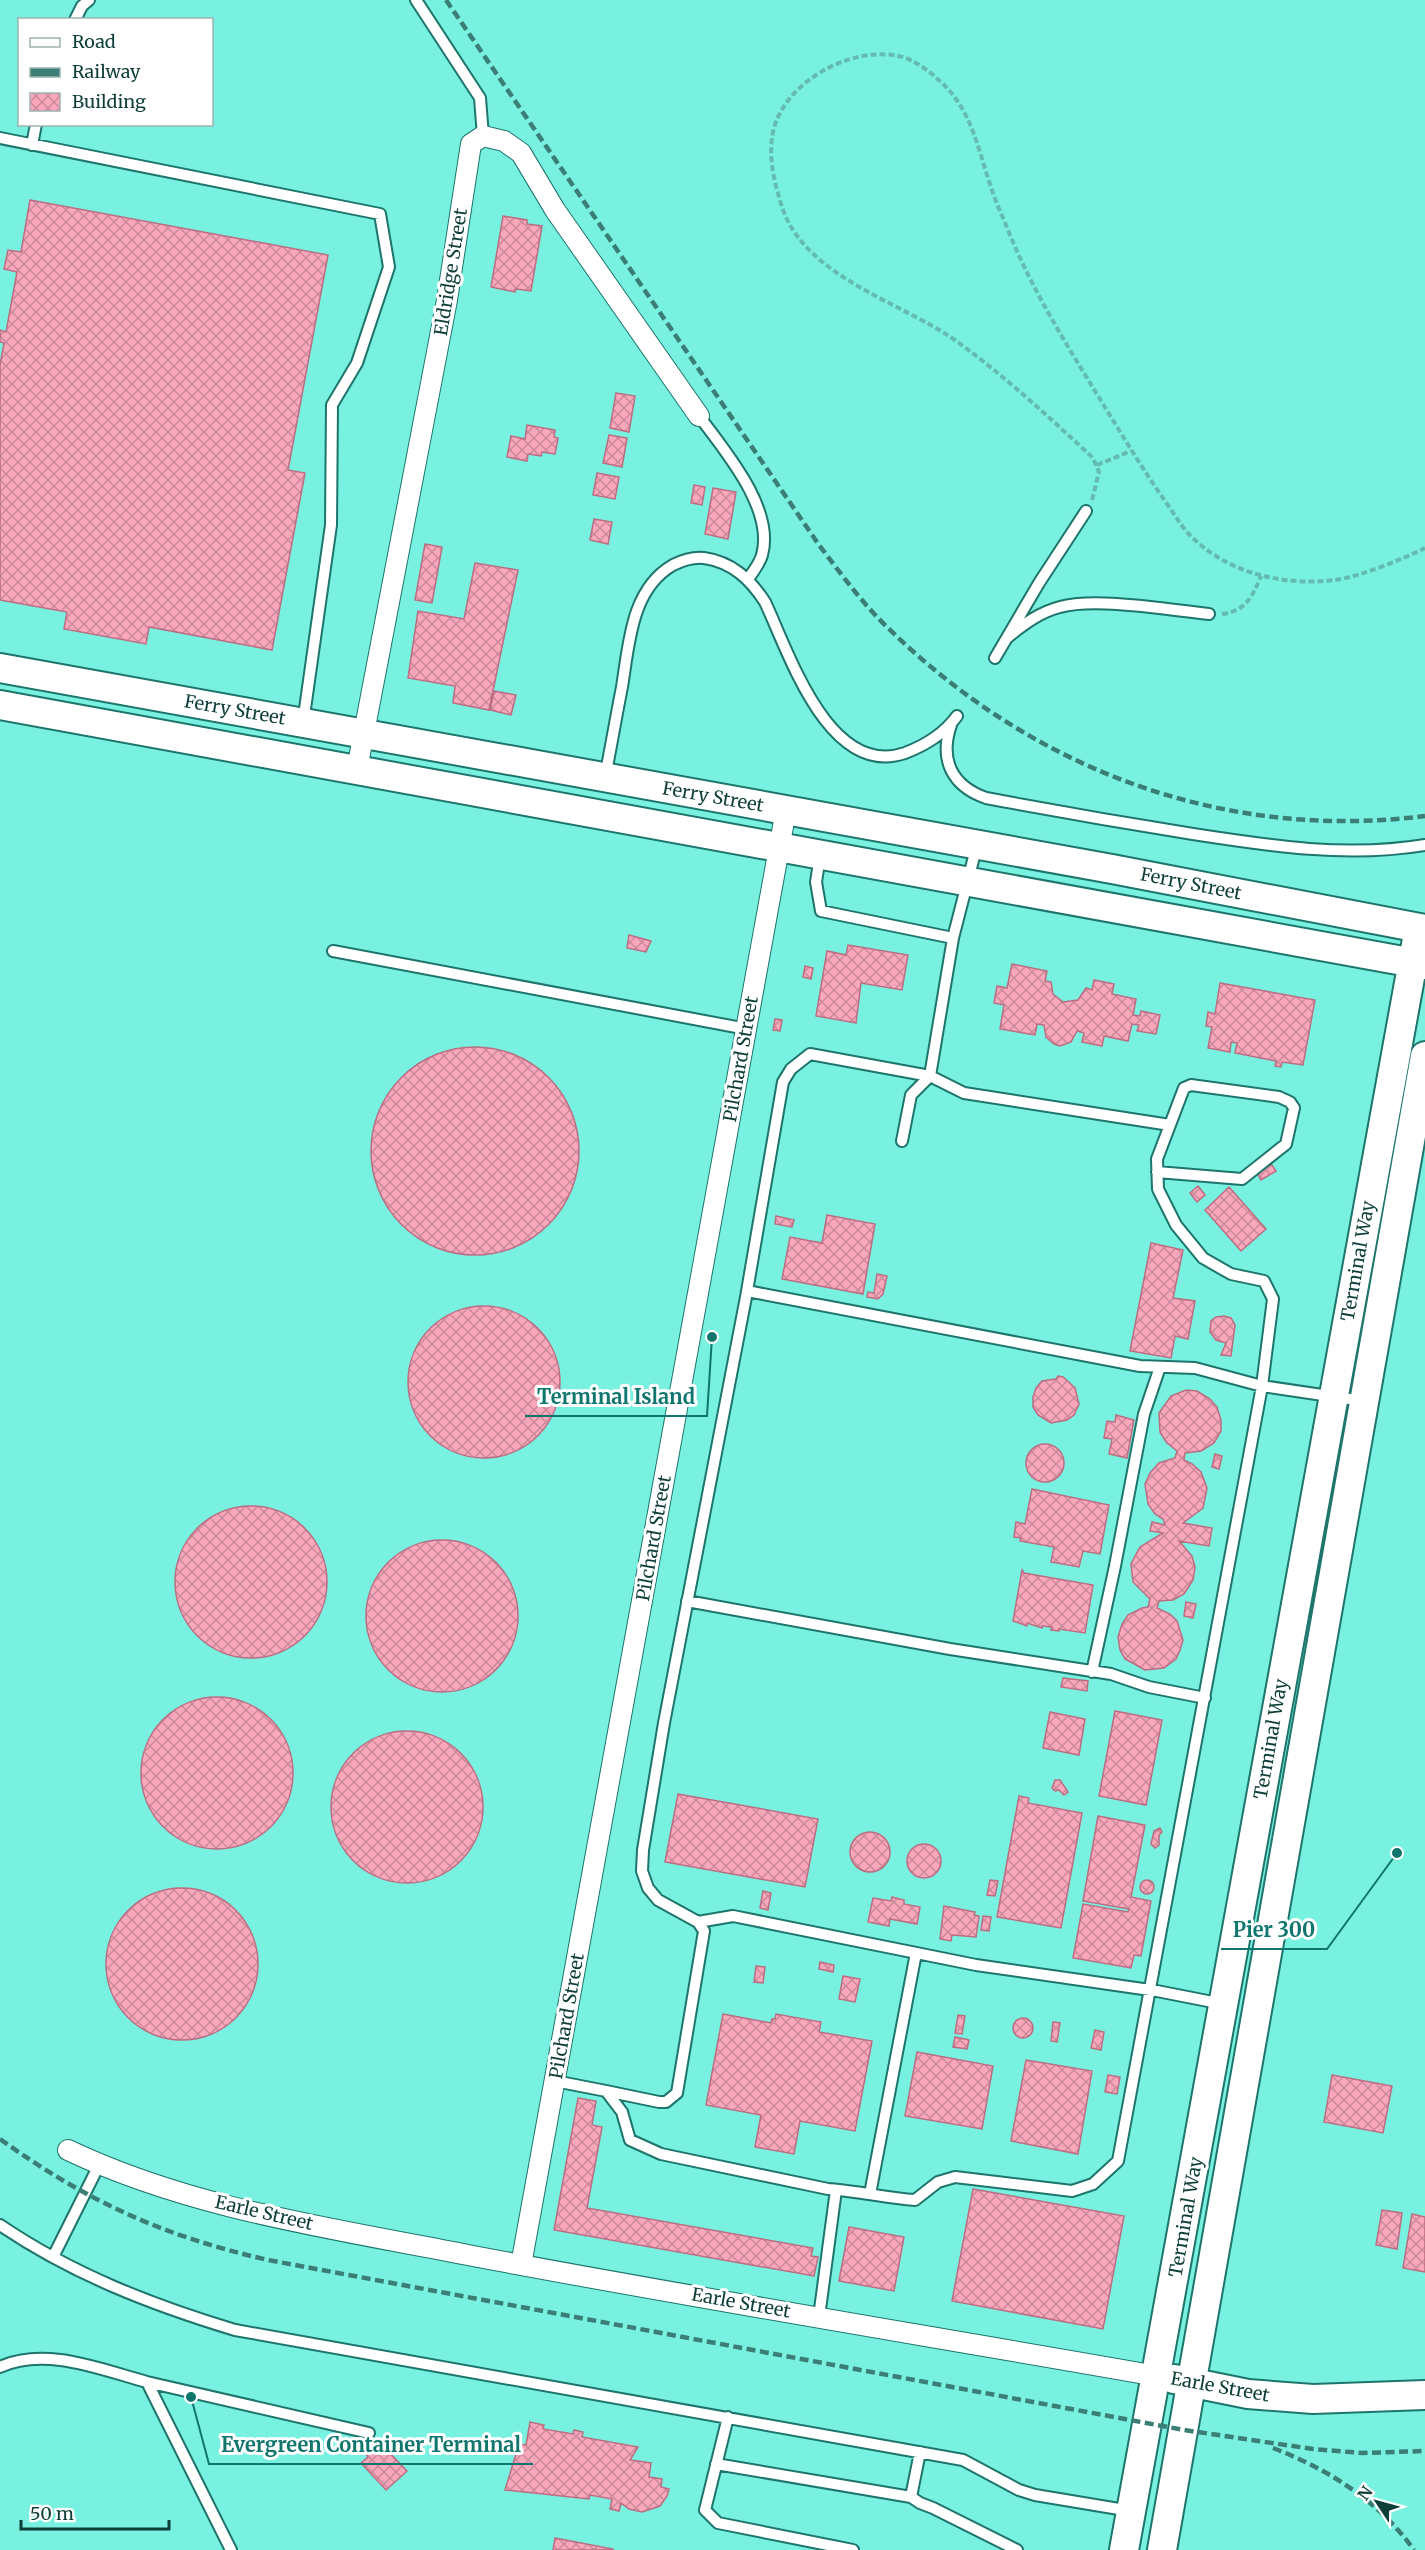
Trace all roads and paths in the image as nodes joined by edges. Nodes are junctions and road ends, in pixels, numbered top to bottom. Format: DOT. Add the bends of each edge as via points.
graph roads {
  1 [pos="89,0"];
  2 [pos="416,0"];
  3 [pos="76,18"];
  4 [pos="36,126"];
  5 [pos="483,136"];
  6 [pos="0,138"];
  7 [pos="32,145"];
  8 [pos="699,416"];
  9 [pos="1131,451"];
  10 [pos="1097,465"];
  11 [pos="1086,512"];
  12 [pos="1425,548"];
  13 [pos="1261,576"];
  14 [pos="748,579"];
  15 [pos="1209,614"];
  16 [pos="1008,636"];
  17 [pos="995,658"];
  18 [pos="0,668"];
  19 [pos="0,705"];
  20 [pos="303,723"];
  21 [pos="363,734"];
  22 [pos="357,769"];
  23 [pos="605,777"];
  24 [pos="786,810"];
  25 [pos="977,845"];
  26 [pos="1425,845"];
  27 [pos="780,846"];
  28 [pos="821,854"];
  29 [pos="968,881"];
  30 [pos="1422,928"];
  31 [pos="953,939"];
  32 [pos="333,951"];
  33 [pos="1418,964"];
  34 [pos="747,1029"];
  35 [pos="1425,1059"];
  36 [pos="930,1076"];
  37 [pos="1170,1125"];
  38 [pos="902,1141"];
  39 [pos="1157,1172"];
  40 [pos="747,1291"];
  41 [pos="1160,1367"];
  42 [pos="1262,1386"];
  43 [pos="1334,1397"];
  44 [pos="1365,1401"];
  45 [pos="687,1601"];
  46 [pos="1092,1672"];
  47 [pos="1205,1698"];
  48 [pos="698,1922"];
  49 [pos="916,1953"];
  50 [pos="1150,1990"];
  51 [pos="1224,2004"];
  52 [pos="555,2081"];
  53 [pos="606,2091"];
  54 [pos="68,2150"];
  55 [pos="99,2165"];
  56 [pos="836,2190"];
  57 [pos="870,2194"];
  58 [pos="0,2225"];
  59 [pos="53,2257"];
  60 [pos="521,2265"];
  61 [pos="819,2317"];
  62 [pos="0,2367"];
  63 [pos="1157,2376"];
  64 [pos="147,2382"];
  65 [pos="1193,2382"];
  66 [pos="1425,2395"];
  67 [pos="728,2417"];
  68 [pos="369,2433"];
  69 [pos="920,2452"];
  70 [pos="716,2464"];
  71 [pos="912,2497"];
  72 [pos="1131,2511"];
  73 [pos="231,2550"];
  74 [pos="853,2550"];
  75 [pos="1017,2550"];
  76 [pos="1124,2550"];
  77 [pos="1162,2550"];
  1 -- 3 [label="lane"];
  2 -- 5 [label="lane" via="480,98"];
  4 -- 7 [label="lane"];
  5 -- 8 [label="street" via="504,141 521,153 555,210"];
  5 -- 21 [label="street, Eldridge Street" via="471,144 447,300"];
  6 -- 7 [label="lane"];
  7 -- 20 [label="lane" via="380,214 389,267 357,363 332,405 331,525"];
  8 -- 14 [label="lane" via="747,480 765,534 762,557"];
  9 -- 10 [label="path"];
  9 -- 10 [label="path" via="1016,250 967,115 950,92 914,62 877,54 854,58 803,85 778,117 770,152 774,181 785,214 798,236 833,270 861,290 941,330 972,352 1094,458"];
  9 -- 13 [label="path" via="1190,536 1234,566"];
  10 -- 11 [label="path" via="1098,484"];
  11 -- 16 [label="lane"];
  12 -- 13 [label="path" via="1339,580 1289,581"];
  13 -- 15 [label="path" via="1245,606 1234,613"];
  14 -- 23 [label="lane" via="720,561 700,558 680,562 654,580 632,628"];
  14 -- 26 [label="lane" via="765,602 822,719 843,740 873,755 886,757 914,749 932,740 954,720 946,747 951,770 962,787 986,798 1305,850"];
  15 -- 16 [label="lane" via="1075,604 1047,611"];
  16 -- 17 [label="lane"];
  18 -- 20 [label="main road, Ferry Street"];
  19 -- 22 [label="main road, Ferry Street"];
  20 -- 21 [label="main road, Ferry Street"];
  21 -- 22 [label="street, Eldridge Street"];
  21 -- 23 [label="main road, Ferry Street"];
  22 -- 27 [label="main road, Ferry Street"];
  23 -- 24 [label="main road, Ferry Street"];
  24 -- 25 [label="main road, Ferry Street"];
  24 -- 27 [label="street, Pilchard Street"];
  25 -- 29 [label="lane"];
  25 -- 30 [label="main road, Ferry Street"];
  27 -- 28 [label="main road, Ferry Street"];
  27 -- 34 [label="street, Pilchard Street"];
  28 -- 29 [label="main road, Ferry Street"];
  28 -- 31 [label="lane" via="816,882 821,911"];
  29 -- 31 [label="lane"];
  29 -- 33 [label="main road, Ferry Street"];
  30 -- 33 [label="main road, Terminal Way"];
  31 -- 36 [label="lane"];
  32 -- 34 [label="lane"];
  33 -- 43 [label="main road, Terminal Way"];
  34 -- 52 [label="street, Pilchard Street"];
  35 -- 44 [label="main road, Terminal Way"];
  36 -- 37 [label="lane" via="964,1093"];
  36 -- 38 [label="lane" via="910,1095"];
  36 -- 40 [label="lane" via="810,1054 791,1069 783,1082 777,1111"];
  37 -- 39 [label="lane" via="1157,1159"];
  37 -- 39 [label="lane" via="1184,1088 1191,1084 1280,1097 1294,1108 1286,1144 1242,1179"];
  39 -- 42 [label="lane" via="1158,1189 1176,1226 1203,1258 1231,1274 1264,1281 1273,1299"];
  40 -- 41 [label="lane"];
  40 -- 45 [label="lane"];
  41 -- 42 [label="lane" via="1195,1368"];
  41 -- 46 [label="lane" via="1144,1414"];
  42 -- 43 [label="lane"];
  42 -- 47 [label="lane"];
  43 -- 44 [label="lane"];
  43 -- 51 [label="main road, Terminal Way"];
  44 -- 65 [label="main road, Terminal Way"];
  45 -- 46 [label="lane"];
  45 -- 48 [label="lane" via="642,1871 658,1900"];
  46 -- 47 [label="lane"];
  47 -- 50 [label="lane"];
  48 -- 49 [label="lane" via="733,1917"];
  48 -- 53 [label="lane" via="704,1930 677,2092 666,2102 659,2102"];
  49 -- 50 [label="lane"];
  49 -- 57 [label="lane"];
  50 -- 51 [label="lane"];
  50 -- 57 [label="lane" via="1118,2161 1093,2184 1072,2191 956,2176 938,2182 915,2200"];
  51 -- 63 [label="main road, Terminal Way"];
  52 -- 53 [label="lane"];
  52 -- 60 [label="street, Pilchard Street"];
  53 -- 56 [label="lane" via="622,2112 630,2140 661,2154"];
  54 -- 55 [label="street, Earle Street"];
  55 -- 59 [label="lane"];
  55 -- 60 [label="street, Earle Street" via="217,2204"];
  56 -- 57 [label="lane"];
  56 -- 61 [label="lane"];
  58 -- 59 [label="lane"];
  59 -- 67 [label="lane" via="127,2294 235,2330"];
  60 -- 61 [label="street, Earle Street"];
  61 -- 63 [label="street, Earle Street"];
  62 -- 64 [label="lane" via="14,2361 52,2359"];
  63 -- 65 [label="main road, Earle Street"];
  63 -- 72 [label="main road, Terminal Way"];
  64 -- 68 [label="lane"];
  64 -- 73 [label="lane"];
  65 -- 66 [label="main road, Earle Street" via="1248,2394 1313,2399"];
  65 -- 77 [label="main road, Terminal Way"];
  67 -- 69 [label="lane"];
  67 -- 70 [label="lane"];
  69 -- 71 [label="lane"];
  69 -- 72 [label="lane" via="963,2460 1035,2495"];
  70 -- 71 [label="lane"];
  70 -- 74 [label="lane" via="705,2510 718,2523"];
  71 -- 75 [label="lane"];
  72 -- 76 [label="main road, Terminal Way"];
}
